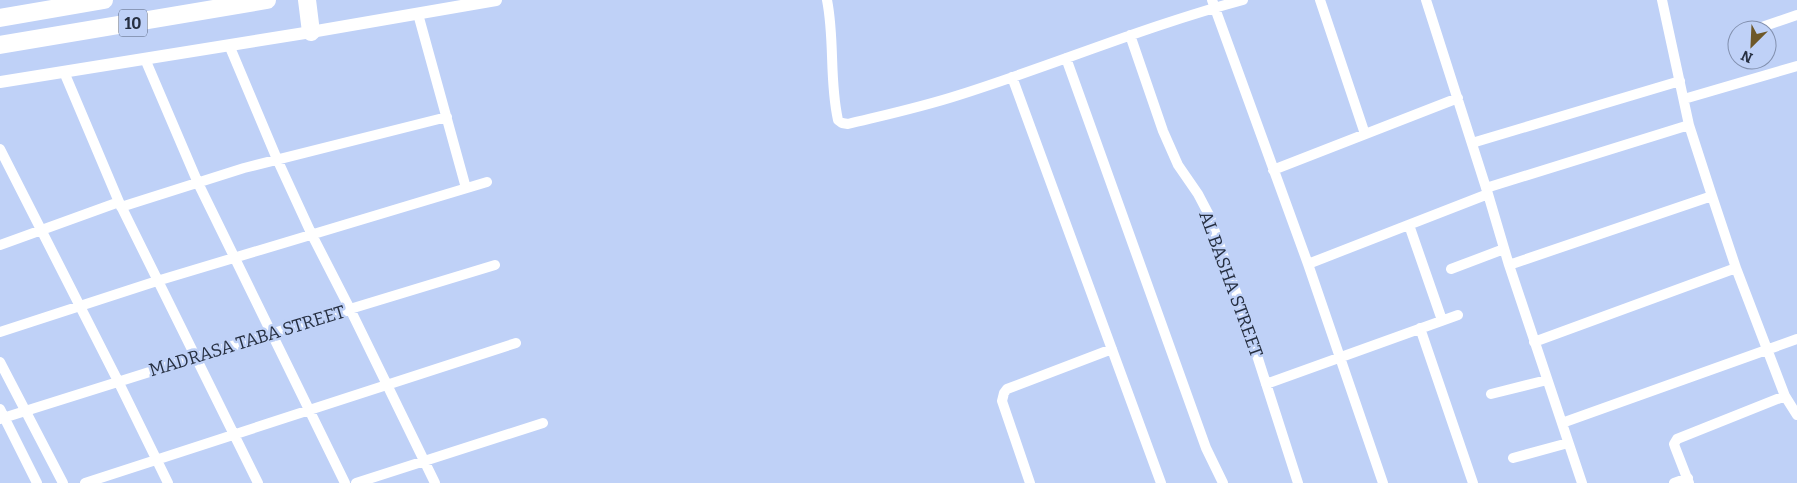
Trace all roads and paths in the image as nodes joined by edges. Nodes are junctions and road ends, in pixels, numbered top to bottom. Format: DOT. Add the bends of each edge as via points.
graph roads {
  1 [pos="104,0"];
  2 [pos="267,0"];
  3 [pos="306,0"];
  4 [pos="496,0"];
  5 [pos="827,0"];
  6 [pos="1243,0"];
  7 [pos="1320,0"];
  8 [pos="1426,0"];
  9 [pos="1662,0"];
  10 [pos="1213,4"];
  11 [pos="418,14"];
  12 [pos="1797,15"];
  13 [pos="0,18"];
  14 [pos="1777,22"];
  15 [pos="311,32"];
  16 [pos="1130,36"];
  17 [pos="0,45"];
  18 [pos="229,45"];
  19 [pos="145,58"];
  20 [pos="1066,58"];
  21 [pos="1797,66"];
  22 [pos="64,72"];
  23 [pos="1012,77"];
  24 [pos="1680,81"];
  25 [pos="0,82"];
  26 [pos="1458,98"];
  27 [pos="1684,99"];
  28 [pos="447,116"];
  29 [pos="1689,125"];
  30 [pos="1365,134"];
  31 [pos="1472,143"];
  32 [pos="0,149"];
  33 [pos="277,159"];
  34 [pos="1274,170"];
  35 [pos="487,182"];
  36 [pos="198,183"];
  37 [pos="466,188"];
  38 [pos="1487,191"];
  39 [pos="1712,196"];
  40 [pos="120,204"];
  41 [pos="1409,225"];
  42 [pos="41,230"];
  43 [pos="312,235"];
  44 [pos="0,245"];
  45 [pos="1504,249"];
  46 [pos="234,258"];
  47 [pos="1308,264"];
  48 [pos="1509,265"];
  49 [pos="495,266"];
  50 [pos="1736,268"];
  51 [pos="1451,269"];
  52 [pos="157,281"];
  53 [pos="80,306"];
  54 [pos="350,309"];
  55 [pos="1458,315"];
  56 [pos="1442,320"];
  57 [pos="1420,328"];
  58 [pos="0,332"];
  59 [pos="271,333"];
  60 [pos="1797,339"];
  61 [pos="1534,342"];
  62 [pos="516,343"];
  63 [pos="1112,350"];
  64 [pos="1767,350"];
  65 [pos="196,356"];
  66 [pos="1340,357"];
  67 [pos="0,362"];
  68 [pos="1547,380"];
  69 [pos="118,381"];
  70 [pos="1266,384"];
  71 [pos="387,385"];
  72 [pos="1491,394"];
  73 [pos="1785,396"];
  74 [pos="310,410"];
  75 [pos="25,411"];
  76 [pos="1,415"];
  77 [pos="1797,416"];
  78 [pos="543,423"];
  79 [pos="1562,423"];
  80 [pos="234,435"];
  81 [pos="1568,443"];
  82 [pos="1513,458"];
  83 [pos="156,460"];
  84 [pos="424,461"];
  85 [pos="1688,481"];
  86 [pos="37,483"];
  87 [pos="63,483"];
  88 [pos="85,483"];
  89 [pos="168,483"];
  90 [pos="258,483"];
  91 [pos="345,483"];
  92 [pos="356,483"];
  93 [pos="435,483"];
  94 [pos="1030,483"];
  95 [pos="1161,483"];
  96 [pos="1223,483"];
  97 [pos="1298,483"];
  98 [pos="1383,483"];
  99 [pos="1473,483"];
  100 [pos="1582,483"];
  101 [pos="1674,483"];
  1 -- 13 [label="highway, 10"];
  2 -- 17 [label="highway, 10"];
  3 -- 15 [label="highway"];
  4 -- 11 [label="street"];
  5 -- 23 [label="street" via="834,95 838,120 842,123 904,111"];
  6 -- 10 [label="street"];
  7 -- 30 [label="street"];
  8 -- 26 [label="street"];
  9 -- 24 [label="street"];
  10 -- 16 [label="street"];
  10 -- 34 [label="street"];
  11 -- 15 [label="street"];
  11 -- 28 [label="street"];
  12 -- 14 [label="street"];
  15 -- 18 [label="street"];
  16 -- 20 [label="street"];
  16 -- 70 [label="street, AL BASHA STREET" via="1163,132 1178,165 1209,215"];
  18 -- 19 [label="street"];
  18 -- 33 [label="street"];
  19 -- 22 [label="street"];
  19 -- 36 [label="street"];
  20 -- 23 [label="street"];
  20 -- 96 [label="street" via="1206,448"];
  21 -- 27 [label="street"];
  22 -- 25 [label="street"];
  22 -- 40 [label="street"];
  23 -- 63 [label="street"];
  24 -- 27 [label="street"];
  24 -- 31 [label="street"];
  26 -- 30 [label="street"];
  26 -- 31 [label="street"];
  27 -- 29 [label="street"];
  28 -- 33 [label="street"];
  28 -- 37 [label="street"];
  29 -- 38 [label="street"];
  29 -- 39 [label="street"];
  30 -- 34 [label="street"];
  31 -- 38 [label="street"];
  32 -- 42 [label="street"];
  33 -- 36 [label="street"];
  33 -- 43 [label="street"];
  34 -- 47 [label="street"];
  35 -- 37 [label="street"];
  36 -- 40 [label="street"];
  36 -- 46 [label="street"];
  37 -- 43 [label="street"];
  38 -- 41 [label="street"];
  38 -- 45 [label="street"];
  39 -- 48 [label="street"];
  39 -- 50 [label="street"];
  40 -- 42 [label="street"];
  40 -- 52 [label="street"];
  41 -- 47 [label="street"];
  41 -- 56 [label="street"];
  42 -- 44 [label="street"];
  42 -- 53 [label="street"];
  43 -- 46 [label="street"];
  43 -- 54 [label="street"];
  45 -- 48 [label="street"];
  45 -- 51 [label="street"];
  46 -- 52 [label="street"];
  46 -- 59 [label="street"];
  47 -- 66 [label="street"];
  48 -- 61 [label="street"];
  49 -- 54 [label="street, MADRASA TABA STREET"];
  50 -- 61 [label="street"];
  50 -- 64 [label="street"];
  52 -- 53 [label="street"];
  52 -- 65 [label="street"];
  53 -- 58 [label="street"];
  53 -- 69 [label="street"];
  54 -- 59 [label="street, MADRASA TABA STREET"];
  54 -- 71 [label="street"];
  55 -- 56 [label="street"];
  56 -- 57 [label="street"];
  57 -- 66 [label="street"];
  57 -- 99 [label="street"];
  59 -- 65 [label="street, MADRASA TABA STREET"];
  59 -- 74 [label="street"];
  60 -- 64 [label="street"];
  61 -- 68 [label="street"];
  62 -- 71 [label="street"];
  63 -- 94 [label="street" via="1007,389 1004,393 1002,402"];
  63 -- 95 [label="street"];
  64 -- 73 [label="street"];
  64 -- 79 [label="street"];
  65 -- 69 [label="street, MADRASA TABA STREET"];
  65 -- 80 [label="street"];
  66 -- 70 [label="street"];
  66 -- 98 [label="street"];
  67 -- 75 [label="street"];
  68 -- 72 [label="street"];
  68 -- 79 [label="street"];
  69 -- 75 [label="street, MADRASA TABA STREET"];
  69 -- 83 [label="street"];
  70 -- 97 [label="street, AL BASHA STREET"];
  71 -- 74 [label="street"];
  71 -- 84 [label="street"];
  73 -- 77 [label="street"];
  73 -- 85 [label="street" via="1677,439 1674,444"];
  74 -- 80 [label="street"];
  74 -- 91 [label="street"];
  75 -- 76 [label="street, MADRASA TABA STREET"];
  75 -- 87 [label="street"];
  76 -- 86 [label="street"];
  78 -- 84 [label="street"];
  79 -- 81 [label="street"];
  80 -- 83 [label="street"];
  80 -- 90 [label="street"];
  81 -- 82 [label="street"];
  81 -- 100 [label="street"];
  83 -- 88 [label="street"];
  83 -- 89 [label="street"];
  84 -- 92 [label="street"];
  84 -- 93 [label="street"];
  85 -- 101 [label="street"];
}
